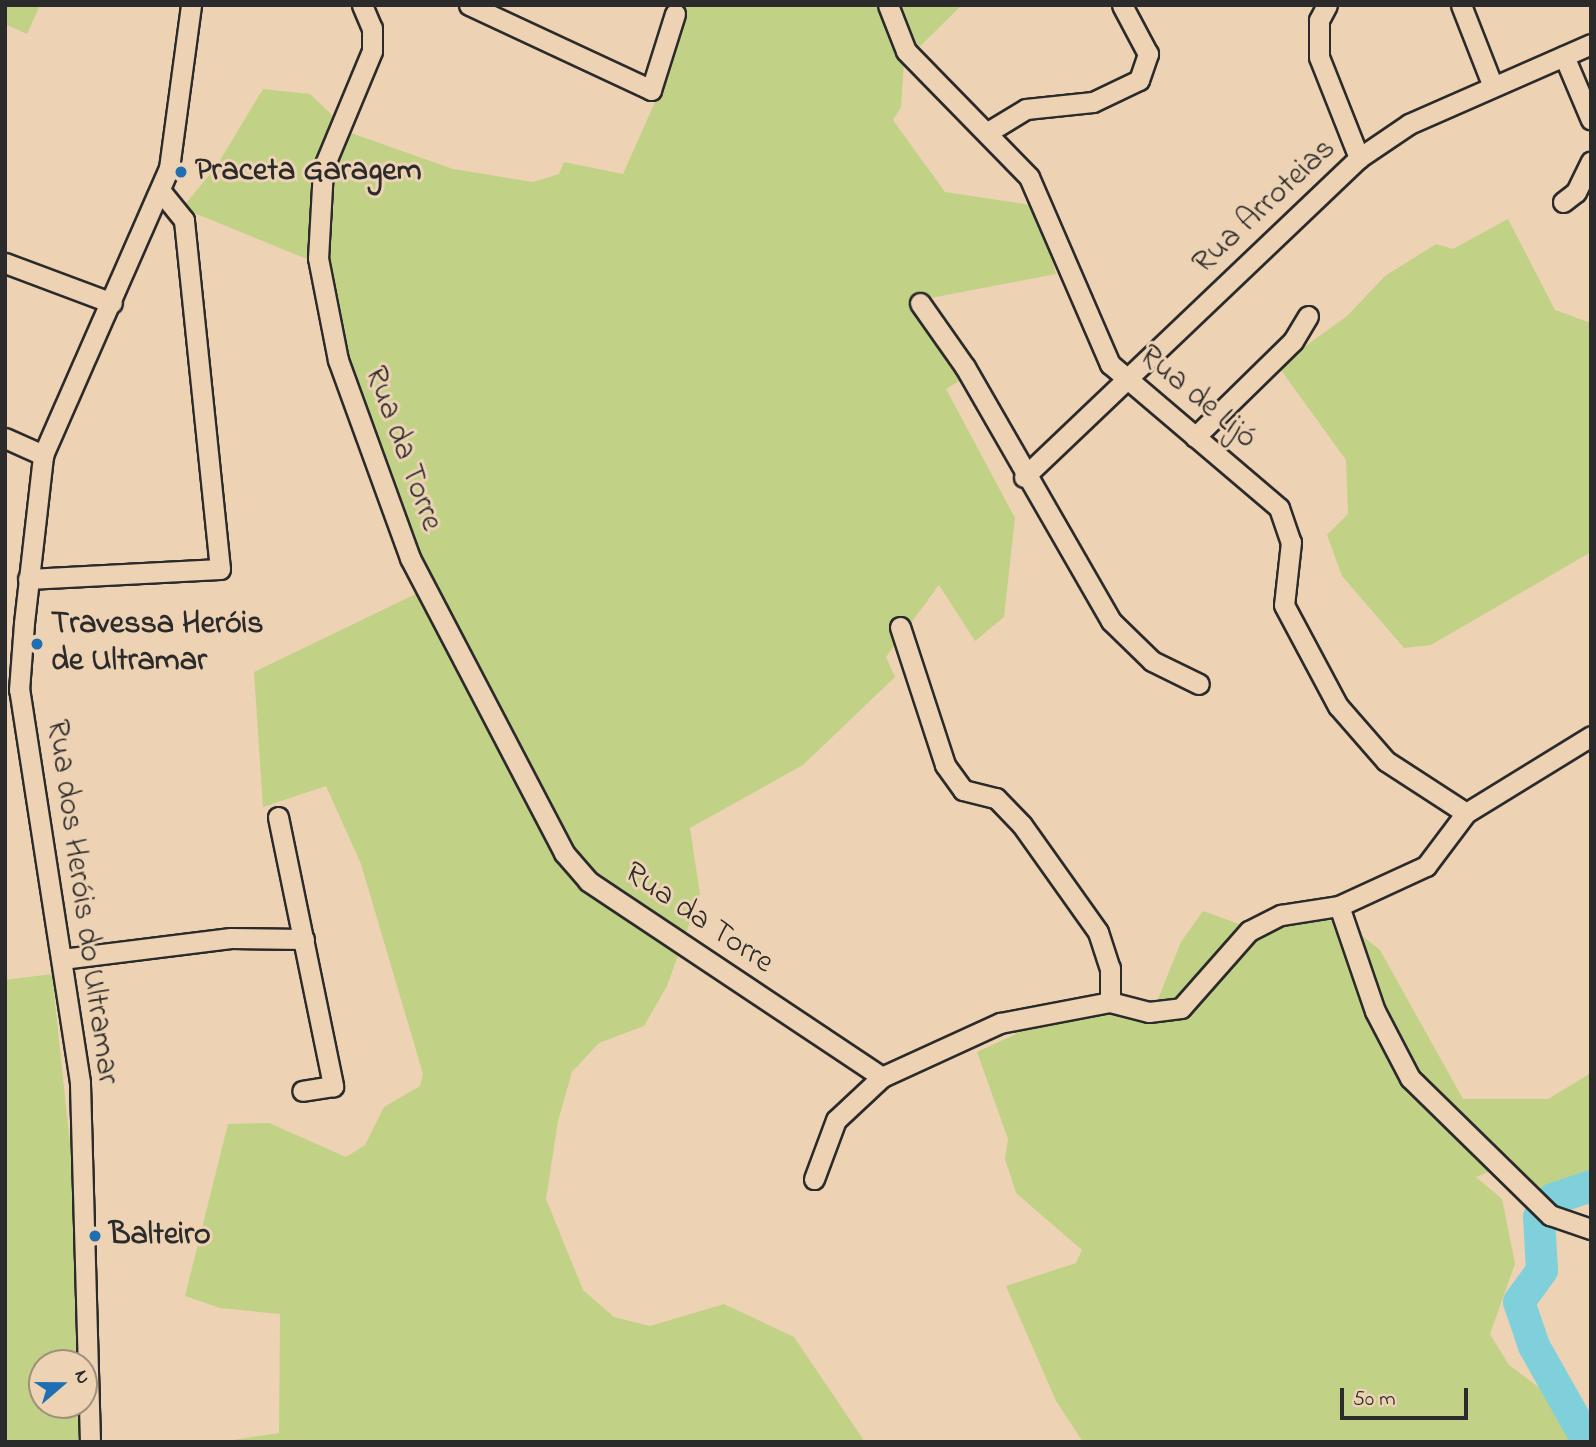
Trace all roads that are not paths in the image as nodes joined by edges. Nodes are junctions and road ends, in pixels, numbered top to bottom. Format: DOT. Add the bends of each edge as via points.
graph roads {
  1 [pos="191,5"];
  2 [pos="362,5"];
  3 [pos="469,5"];
  4 [pos="888,5"];
  5 [pos="1122,5"];
  6 [pos="1327,5"];
  7 [pos="1461,5"];
  8 [pos="675,15"];
  9 [pos="1591,44"];
  10 [pos="1564,56"];
  11 [pos="1492,84"];
  12 [pos="1591,120"];
  13 [pos="988,132"];
  14 [pos="1359,158"];
  15 [pos="1591,161"];
  16 [pos="161,192"];
  17 [pos="1563,202"];
  18 [pos="5,263"];
  19 [pos="112,303"];
  20 [pos="920,303"];
  21 [pos="1308,316"];
  22 [pos="1128,382"];
  23 [pos="1195,437"];
  24 [pos="5,438"];
  25 [pos="43,455"];
  26 [pos="1024,477"];
  27 [pos="28,579"];
  28 [pos="24,623"];
  29 [pos="900,627"];
  30 [pos="5,631"];
  31 [pos="1199,684"];
  32 [pos="1591,736"];
  33 [pos="1466,813"];
  34 [pos="278,817"];
  35 [pos="1339,906"];
  36 [pos="304,939"];
  37 [pos="62,959"];
  38 [pos="1110,1002"];
  39 [pos="882,1077"];
  40 [pos="302,1091"];
  41 [pos="814,1178"];
  42 [pos="1591,1229"];
  43 [pos="90,1442"];
  1 -- 16 [label="street, Rua dos Heróis do Ultramar"];
  2 -- 39 [label="street, Rua da Torre" via="372,28 372,51 323,169 318,258 338,360 410,558 564,853 588,881"];
  3 -- 8 [label="street" via="651,90"];
  4 -- 13 [label="street, Rua de Lijó" via="906,51"];
  5 -- 13 [label="street" via="1148,54 1139,80 1093,102 1026,109"];
  6 -- 14 [label="street" via="1319,20 1319,57"];
  7 -- 11 [label="street"];
  9 -- 10 [label="street, Rua Arroteias"];
  10 -- 11 [label="street, Rua Arroteias"];
  10 -- 12 [label="street"];
  11 -- 14 [label="street, Rua Arroteias" via="1409,124"];
  13 -- 22 [label="street, Rua de Lijó" via="1029,177 1106,356"];
  14 -- 22 [label="street, Rua Arroteias"];
  15 -- 17 [label="street" via="1576,192"];
  16 -- 19 [label="street, Rua dos Heróis do Ultramar"];
  16 -- 27 [label="street" via="184,220 220,569"];
  18 -- 19 [label="street"];
  19 -- 25 [label="street, Rua dos Heróis do Ultramar"];
  20 -- 26 [label="street" via="965,367"];
  21 -- 23 [label="street" via="1293,341"];
  22 -- 23 [label="street, Rua de Lijó"];
  22 -- 26 [label="street, Rua Arroteias"];
  23 -- 33 [label="street, Rua de Lijó" via="1265,493 1287,523 1284,605 1338,706 1386,761"];
  24 -- 25 [label="street"];
  25 -- 27 [label="street, Rua dos Heróis do Ultramar"];
  26 -- 31 [label="street" via="1128,643"];
  27 -- 28 [label="street, Rua dos Heróis do Ultramar"];
  28 -- 30 [label="street"];
  28 -- 37 [label="street, Rua dos Heróis do Ultramar" via="19,690"];
  29 -- 38 [label="street" via="945,765 963,790 996,798 1022,825 1098,932 1110,968"];
  32 -- 33 [label="street"];
  33 -- 35 [label="street" via="1426,866"];
  34 -- 36 [label="street"];
  35 -- 38 [label="street" via="1280,915 1249,931 1181,1008 1149,1012"];
  35 -- 42 [label="street" via="1375,1011 1410,1078 1545,1210"];
  36 -- 37 [label="street" via="231,938"];
  36 -- 40 [label="street" via="333,1086"];
  37 -- 43 [label="street, Rua dos Heróis do Ultramar" via="80,1082"];
  38 -- 39 [label="street" via="1000,1023"];
  39 -- 41 [label="street" via="836,1120"];
}
